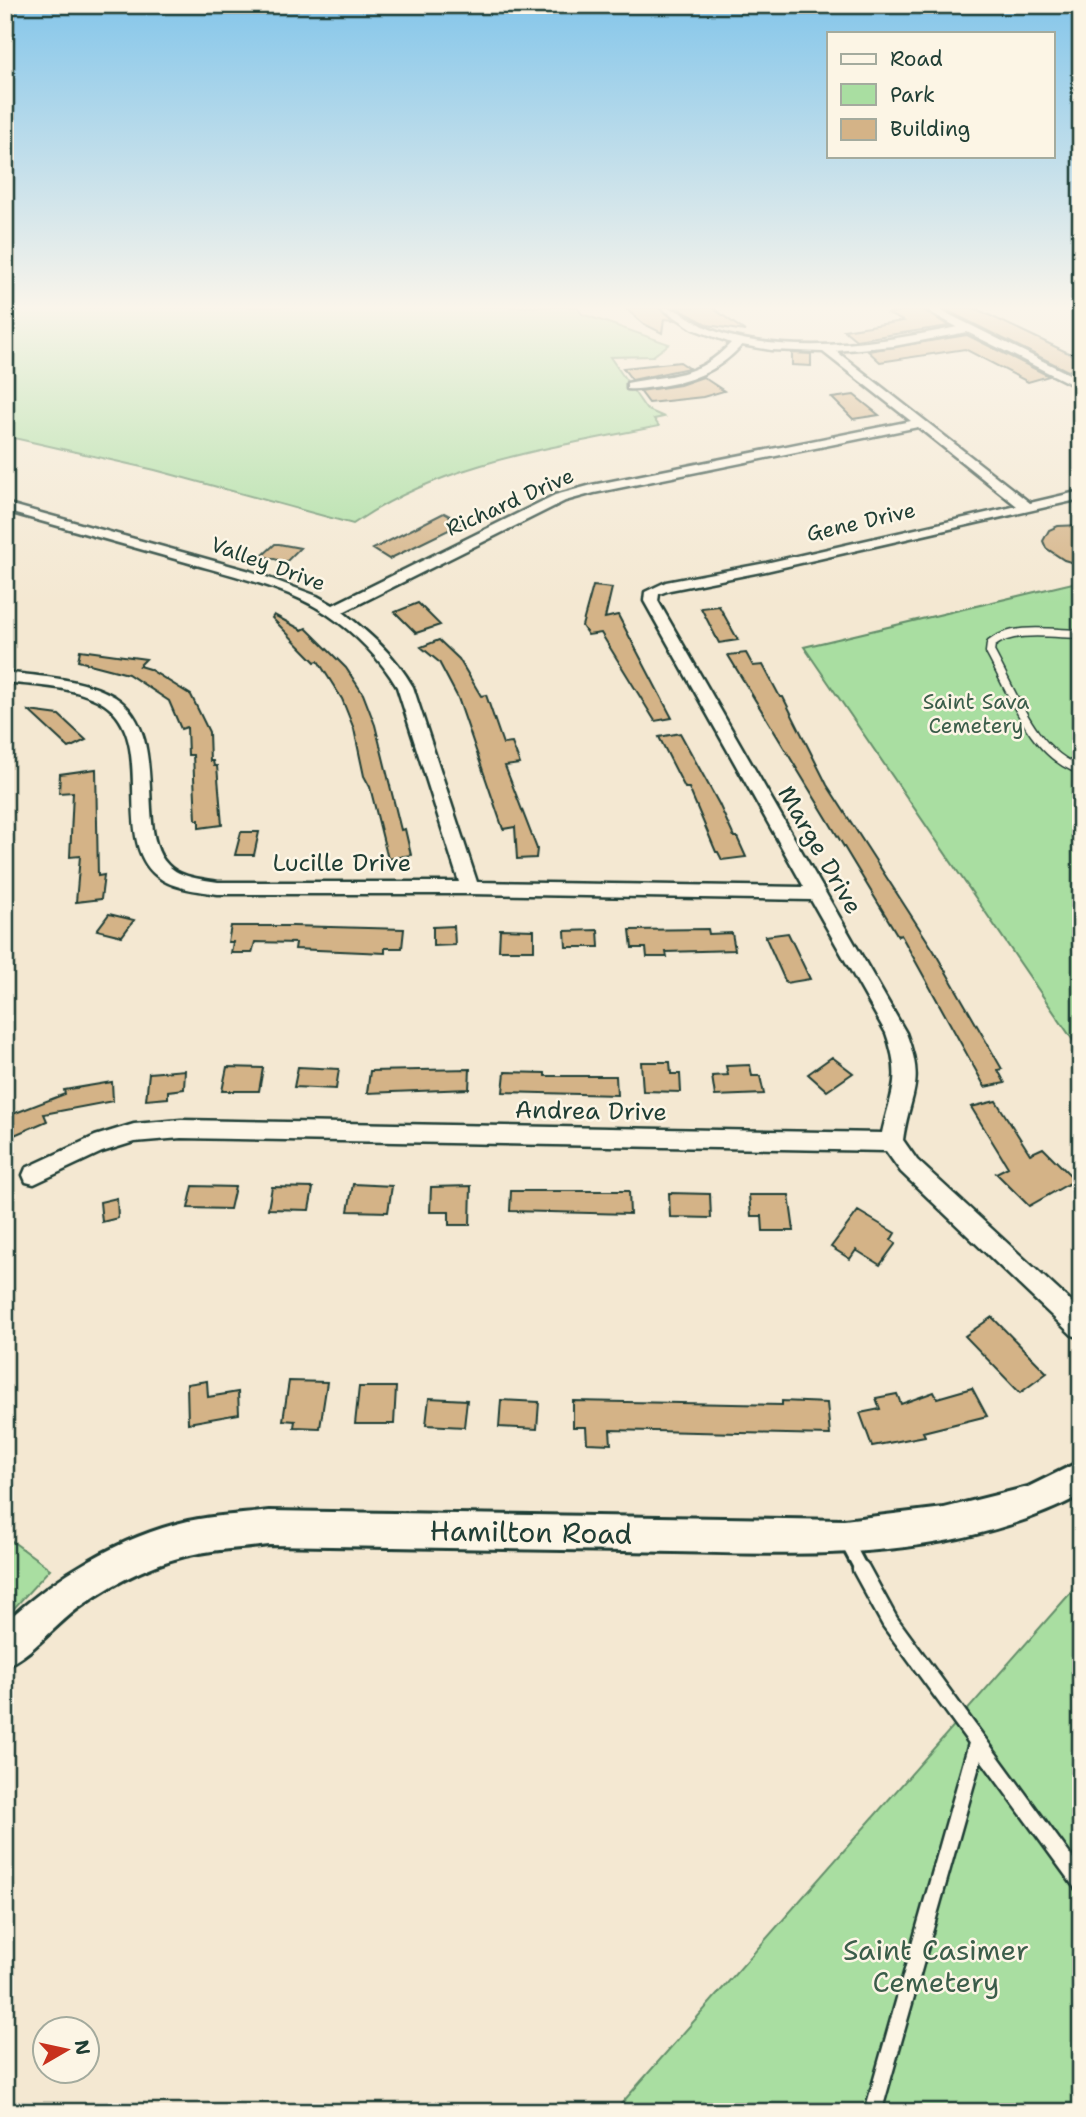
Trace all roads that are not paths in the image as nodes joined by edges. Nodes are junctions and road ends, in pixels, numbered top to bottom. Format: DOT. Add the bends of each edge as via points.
graph roads {
  1 [pos="899,406"];
  2 [pos="921,423"];
  3 [pos="1081,495"];
  4 [pos="1026,506"];
  5 [pos="5,507"];
  6 [pos="652,592"];
  7 [pos="333,611"];
  8 [pos="1081,634"];
  9 [pos="5,677"];
  10 [pos="1081,770"];
  11 [pos="470,888"];
  12 [pos="817,894"];
  13 [pos="892,1142"];
  14 [pos="34,1175"];
  15 [pos="1081,1327"];
  16 [pos="1081,1477"];
  17 [pos="844,1537"];
  18 [pos="5,1648"];
  19 [pos="977,1744"];
  20 [pos="1081,1882"];
  21 [pos="876,2112"];
  1 -- 2 [label="street"];
  2 -- 4 [label="street"];
  2 -- 7 [label="street, Richard Drive" via="561,498"];
  3 -- 4 [label="street, Gene Drive"];
  4 -- 6 [label="street, Gene Drive"];
  5 -- 7 [label="street, Valley Drive" via="245,574 312,598"];
  6 -- 12 [label="street, Marge Drive" via="651,601"];
  7 -- 11 [label="street, Valley Drive" via="375,646 405,687"];
  8 -- 10 [label="lane" via="1007,636 991,645 990,652 1040,743 1065,765"];
  9 -- 11 [label="street, Lucille Drive" via="85,692 110,701 125,713 137,750 149,855 160,870 177,879 218,888"];
  11 -- 12 [label="street, Lucille Drive"];
  12 -- 13 [label="street, Marge Drive" via="904,1054 907,1077"];
  13 -- 14 [label="street, Andrea Drive" via="181,1129 134,1133 95,1145"];
  13 -- 15 [label="street" via="909,1166"];
  16 -- 17 [label="street, Hamilton Road" via="1033,1502 944,1525"];
  17 -- 18 [label="street, Hamilton Road" via="269,1528 188,1538 146,1552 68,1595"];
  17 -- 19 [label="lane" via="890,1622"];
  19 -- 20 [label="lane"];
  19 -- 21 [label="lane"];
}
